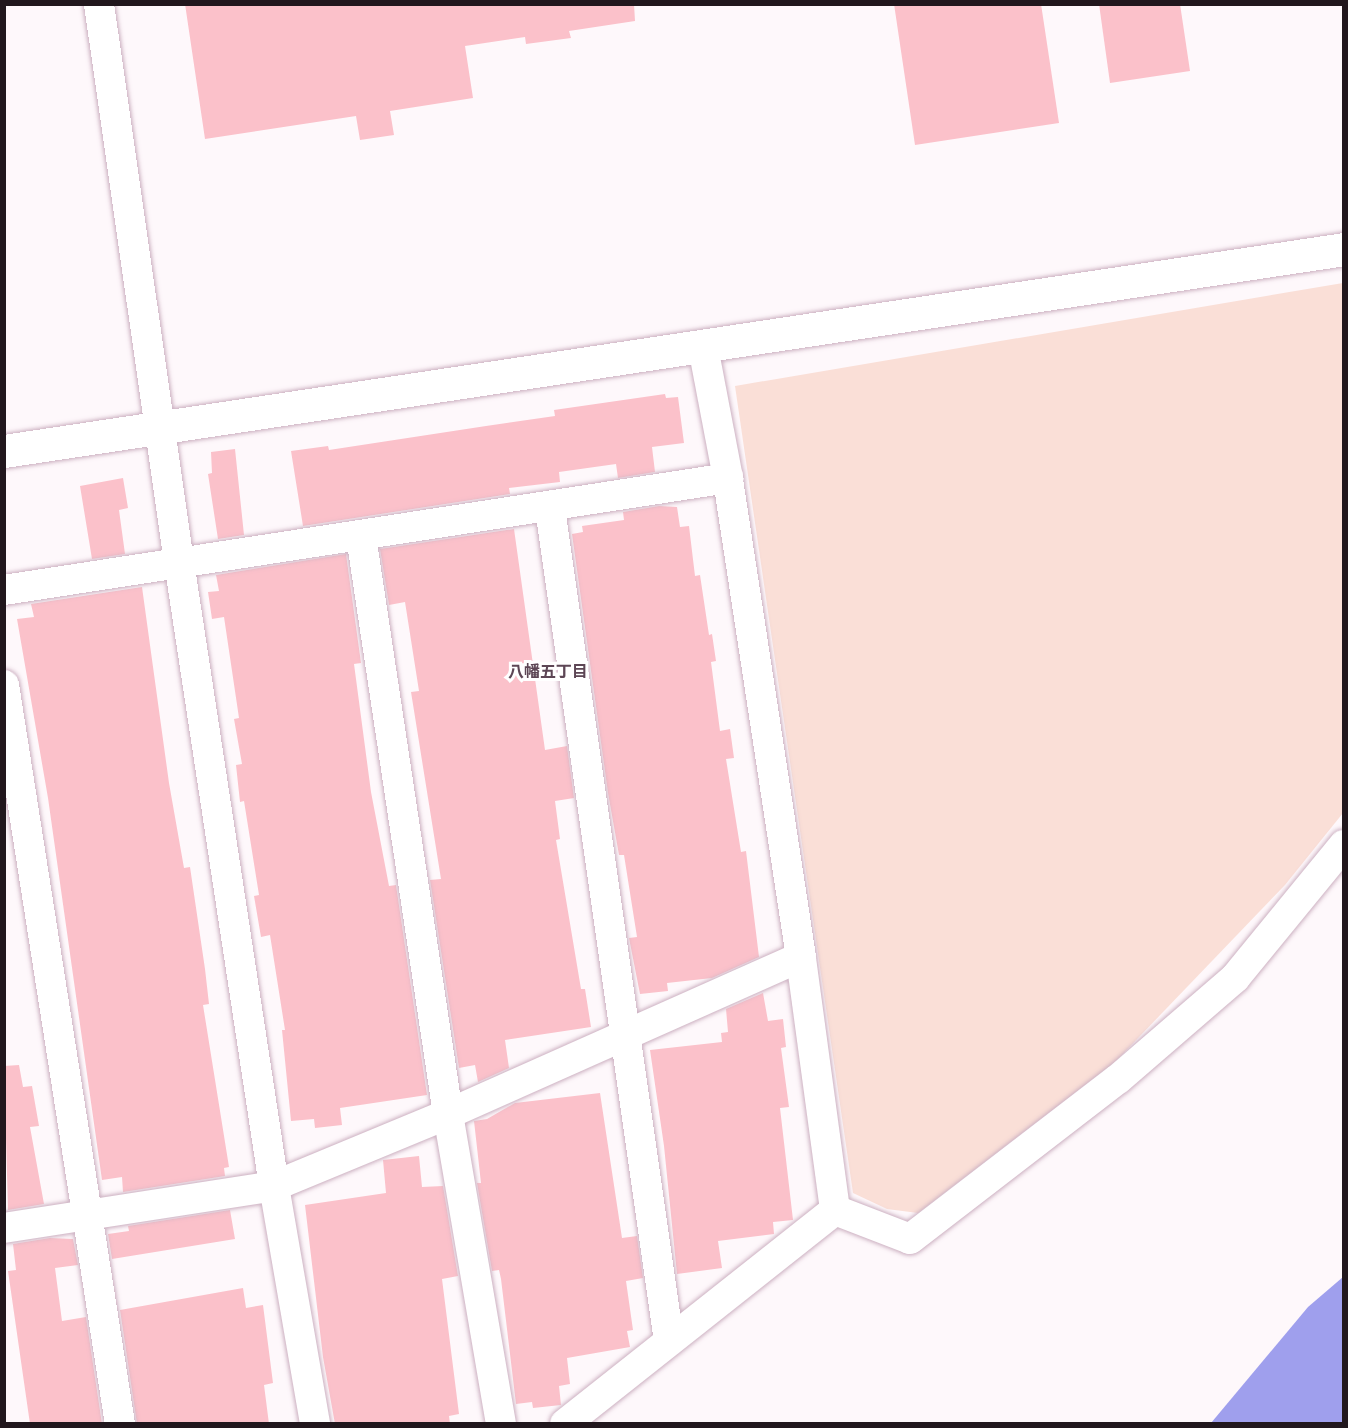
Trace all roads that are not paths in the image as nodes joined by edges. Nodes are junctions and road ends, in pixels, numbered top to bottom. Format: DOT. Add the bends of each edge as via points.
graph roads {
  1 [pos="99,4"];
  2 [pos="1344,249"];
  3 [pos="703,347"];
  4 [pos="161,426"];
  5 [pos="4,451"];
  6 [pos="728,478"];
  7 [pos="550,508"];
  8 [pos="361,536"];
  9 [pos="179,562"];
  10 [pos="4,590"];
  11 [pos="4,685"];
  12 [pos="1344,845"];
  13 [pos="801,957"];
  14 [pos="624,1036"];
  15 [pos="448,1114"];
  16 [pos="274,1186"];
  17 [pos="835,1210"];
  18 [pos="88,1215"];
  19 [pos="4,1228"];
  20 [pos="669,1341"];
  21 [pos="120,1424"];
  22 [pos="315,1424"];
  23 [pos="501,1424"];
  24 [pos="565,1424"];
  1 -- 4 [label="street"];
  2 -- 3 [label="street"];
  3 -- 4 [label="street"];
  3 -- 6 [label="street"];
  4 -- 5 [label="street"];
  4 -- 9 [label="street"];
  6 -- 7 [label="street"];
  6 -- 13 [label="street"];
  7 -- 8 [label="street"];
  7 -- 14 [label="street"];
  8 -- 9 [label="street"];
  8 -- 15 [label="street"];
  9 -- 10 [label="street"];
  9 -- 16 [label="street"];
  11 -- 18 [label="street"];
  12 -- 17 [label="street" via="1235,978 1119,1080 910,1239"];
  13 -- 14 [label="street"];
  13 -- 17 [label="street"];
  14 -- 15 [label="street"];
  14 -- 20 [label="street"];
  15 -- 16 [label="street"];
  15 -- 23 [label="street"];
  16 -- 18 [label="street"];
  16 -- 22 [label="street"];
  17 -- 20 [label="street"];
  18 -- 19 [label="street"];
  18 -- 21 [label="street"];
  20 -- 24 [label="street"];
}
